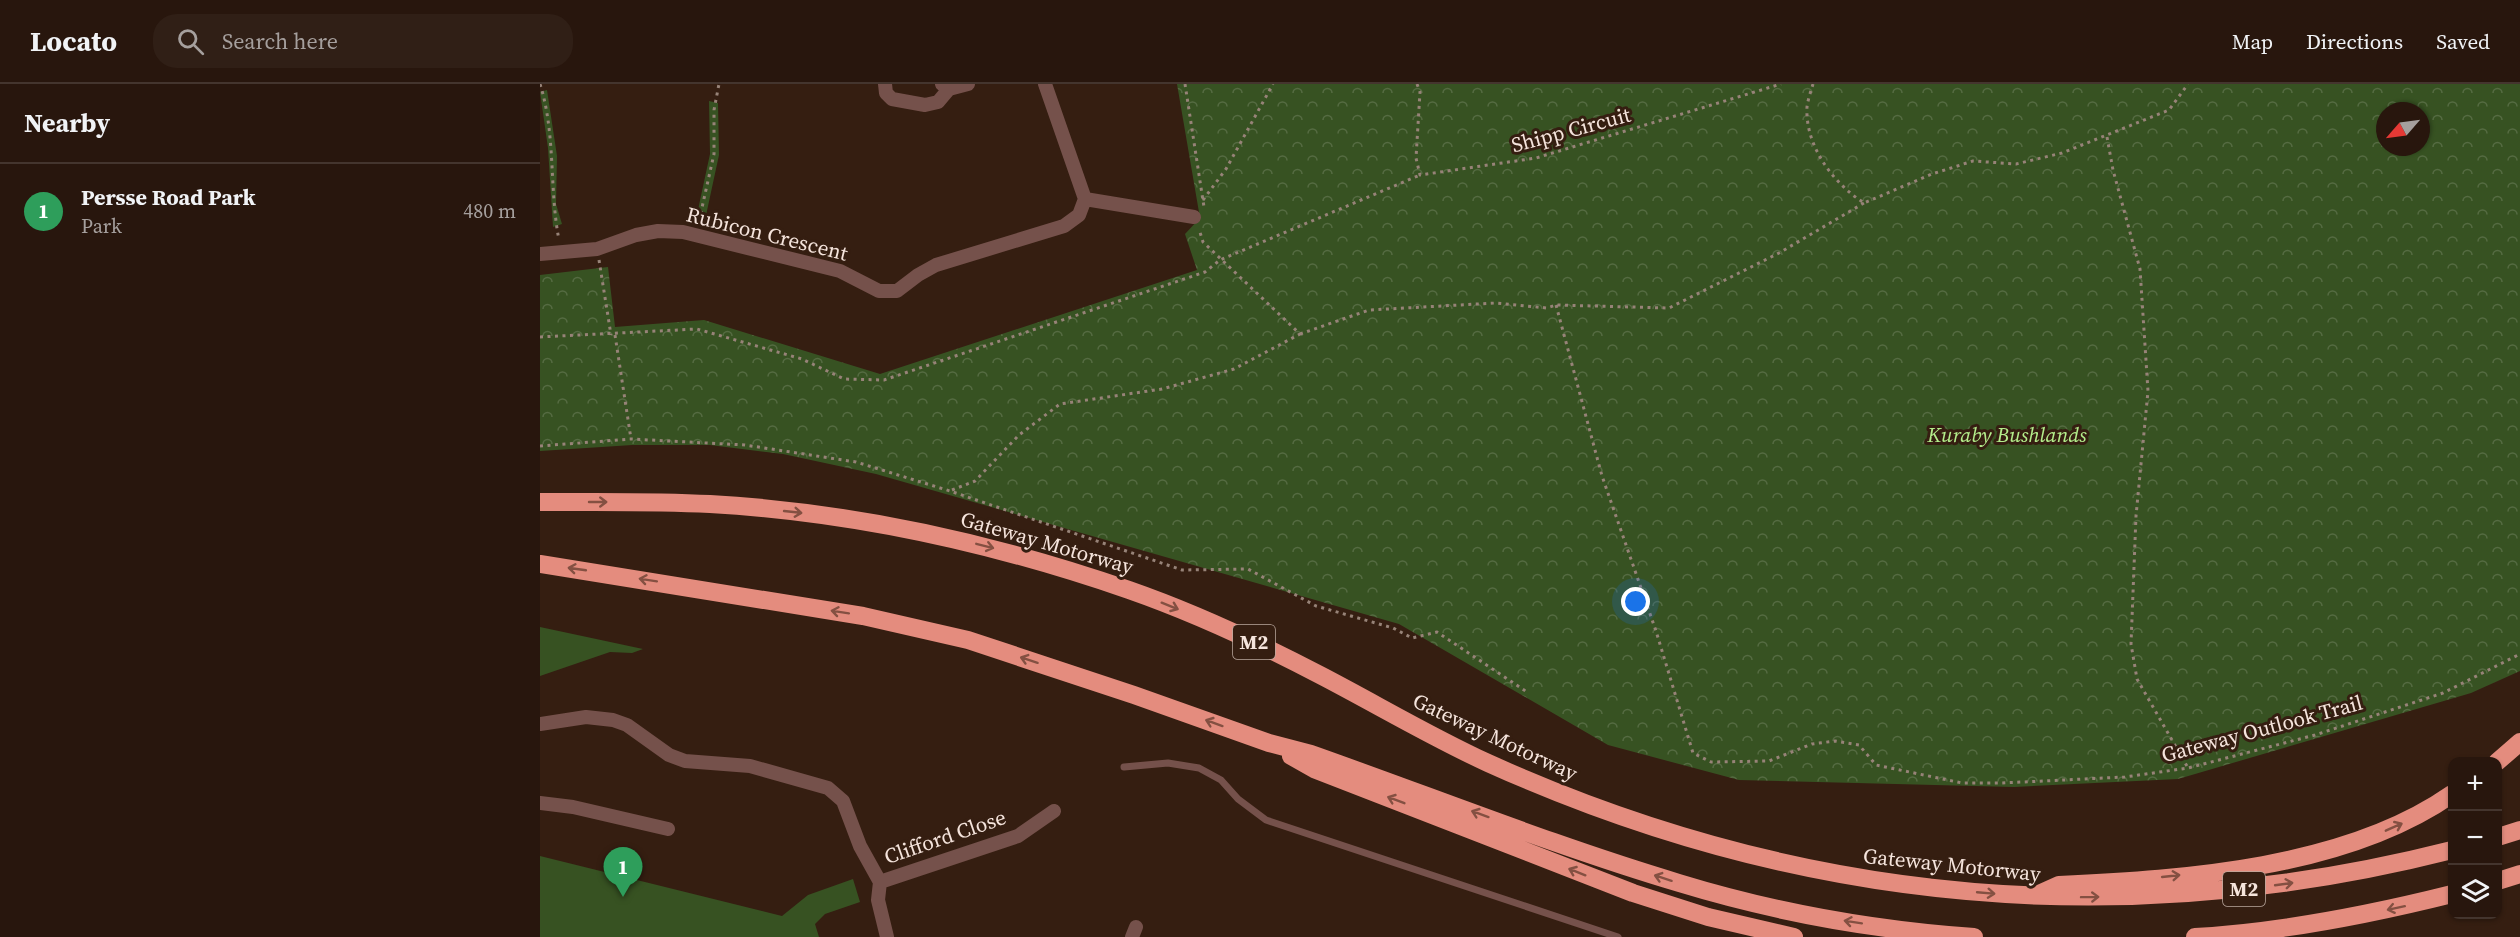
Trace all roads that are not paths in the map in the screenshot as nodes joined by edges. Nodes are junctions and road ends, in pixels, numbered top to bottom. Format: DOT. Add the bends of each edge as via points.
graph roads {
  1 [pos="885,84"];
  2 [pos="968,84"];
  3 [pos="1045,84"];
  4 [pos="946,87"];
  5 [pos="1085,199"];
  6 [pos="1194,217"];
  7 [pos="540,254"];
  8 [pos="540,502"];
  9 [pos="540,564"];
  10 [pos="540,724"];
  11 [pos="1269,742"];
  12 [pos="2520,742"];
  13 [pos="2502,758"];
  14 [pos="1124,767"];
  15 [pos="2448,797"];
  16 [pos="540,803"];
  17 [pos="1054,811"];
  18 [pos="668,829"];
  19 [pos="2520,830"];
  20 [pos="2502,836"];
  21 [pos="2448,851"];
  22 [pos="2520,874"];
  23 [pos="2502,880"];
  24 [pos="880,882"];
  25 [pos="2448,895"];
  26 [pos="2032,897"];
  27 [pos="887,937"];
  28 [pos="1618,937"];
  29 [pos="1794,937"];
  30 [pos="1974,937"];
  31 [pos="2195,937"];
  1 -- 4 [label="street" via="892,99 925,105 938,102"];
  2 -- 4 [label="street"];
  3 -- 5 [label="street"];
  5 -- 6 [label="street"];
  5 -- 7 [label="street, Rubicon Crescent" via="1079,215 1064,226 936,265 897,291 879,291 840,271 695,235 658,231 597,249"];
  8 -- 26 [label="highway, Gateway Motorway / M2, one-way" via="708,504 811,513 931,533 1000,550 1135,592 1207,621 1483,761 1615,816 1795,867 1900,885"];
  11 -- 9 [label="highway, one-way" via="968,640 862,616"];
  10 -- 24 [label="street" via="586,717 613,720 685,761 750,765 828,788 843,801 860,846"];
  29 -- 11 [label="highway, one-way" via="1708,917 1583,875 1314,769"];
  30 -- 11 [label="highway, one-way" via="1826,918 1680,884"];
  12 -- 13 [label="highway"];
  14 -- 28 [label="lane" via="1168,763 1199,768 1221,780 1266,820"];
  26 -- 15 [label="highway, one-way" via="2059,885 2206,873 2340,848 2418,816"];
  16 -- 18 [label="street"];
  17 -- 24 [label="street, Clifford Close" via="1018,836"];
  19 -- 20 [label="highway"];
  26 -- 21 [label="highway, Gateway Motorway / M2, one-way" via="2136,897 2235,890 2365,870"];
  22 -- 23 [label="highway"];
  24 -- 27 [label="street" via="878,900"];
  25 -- 31 [label="highway, M2, one-way" via="2345,918"];
}
